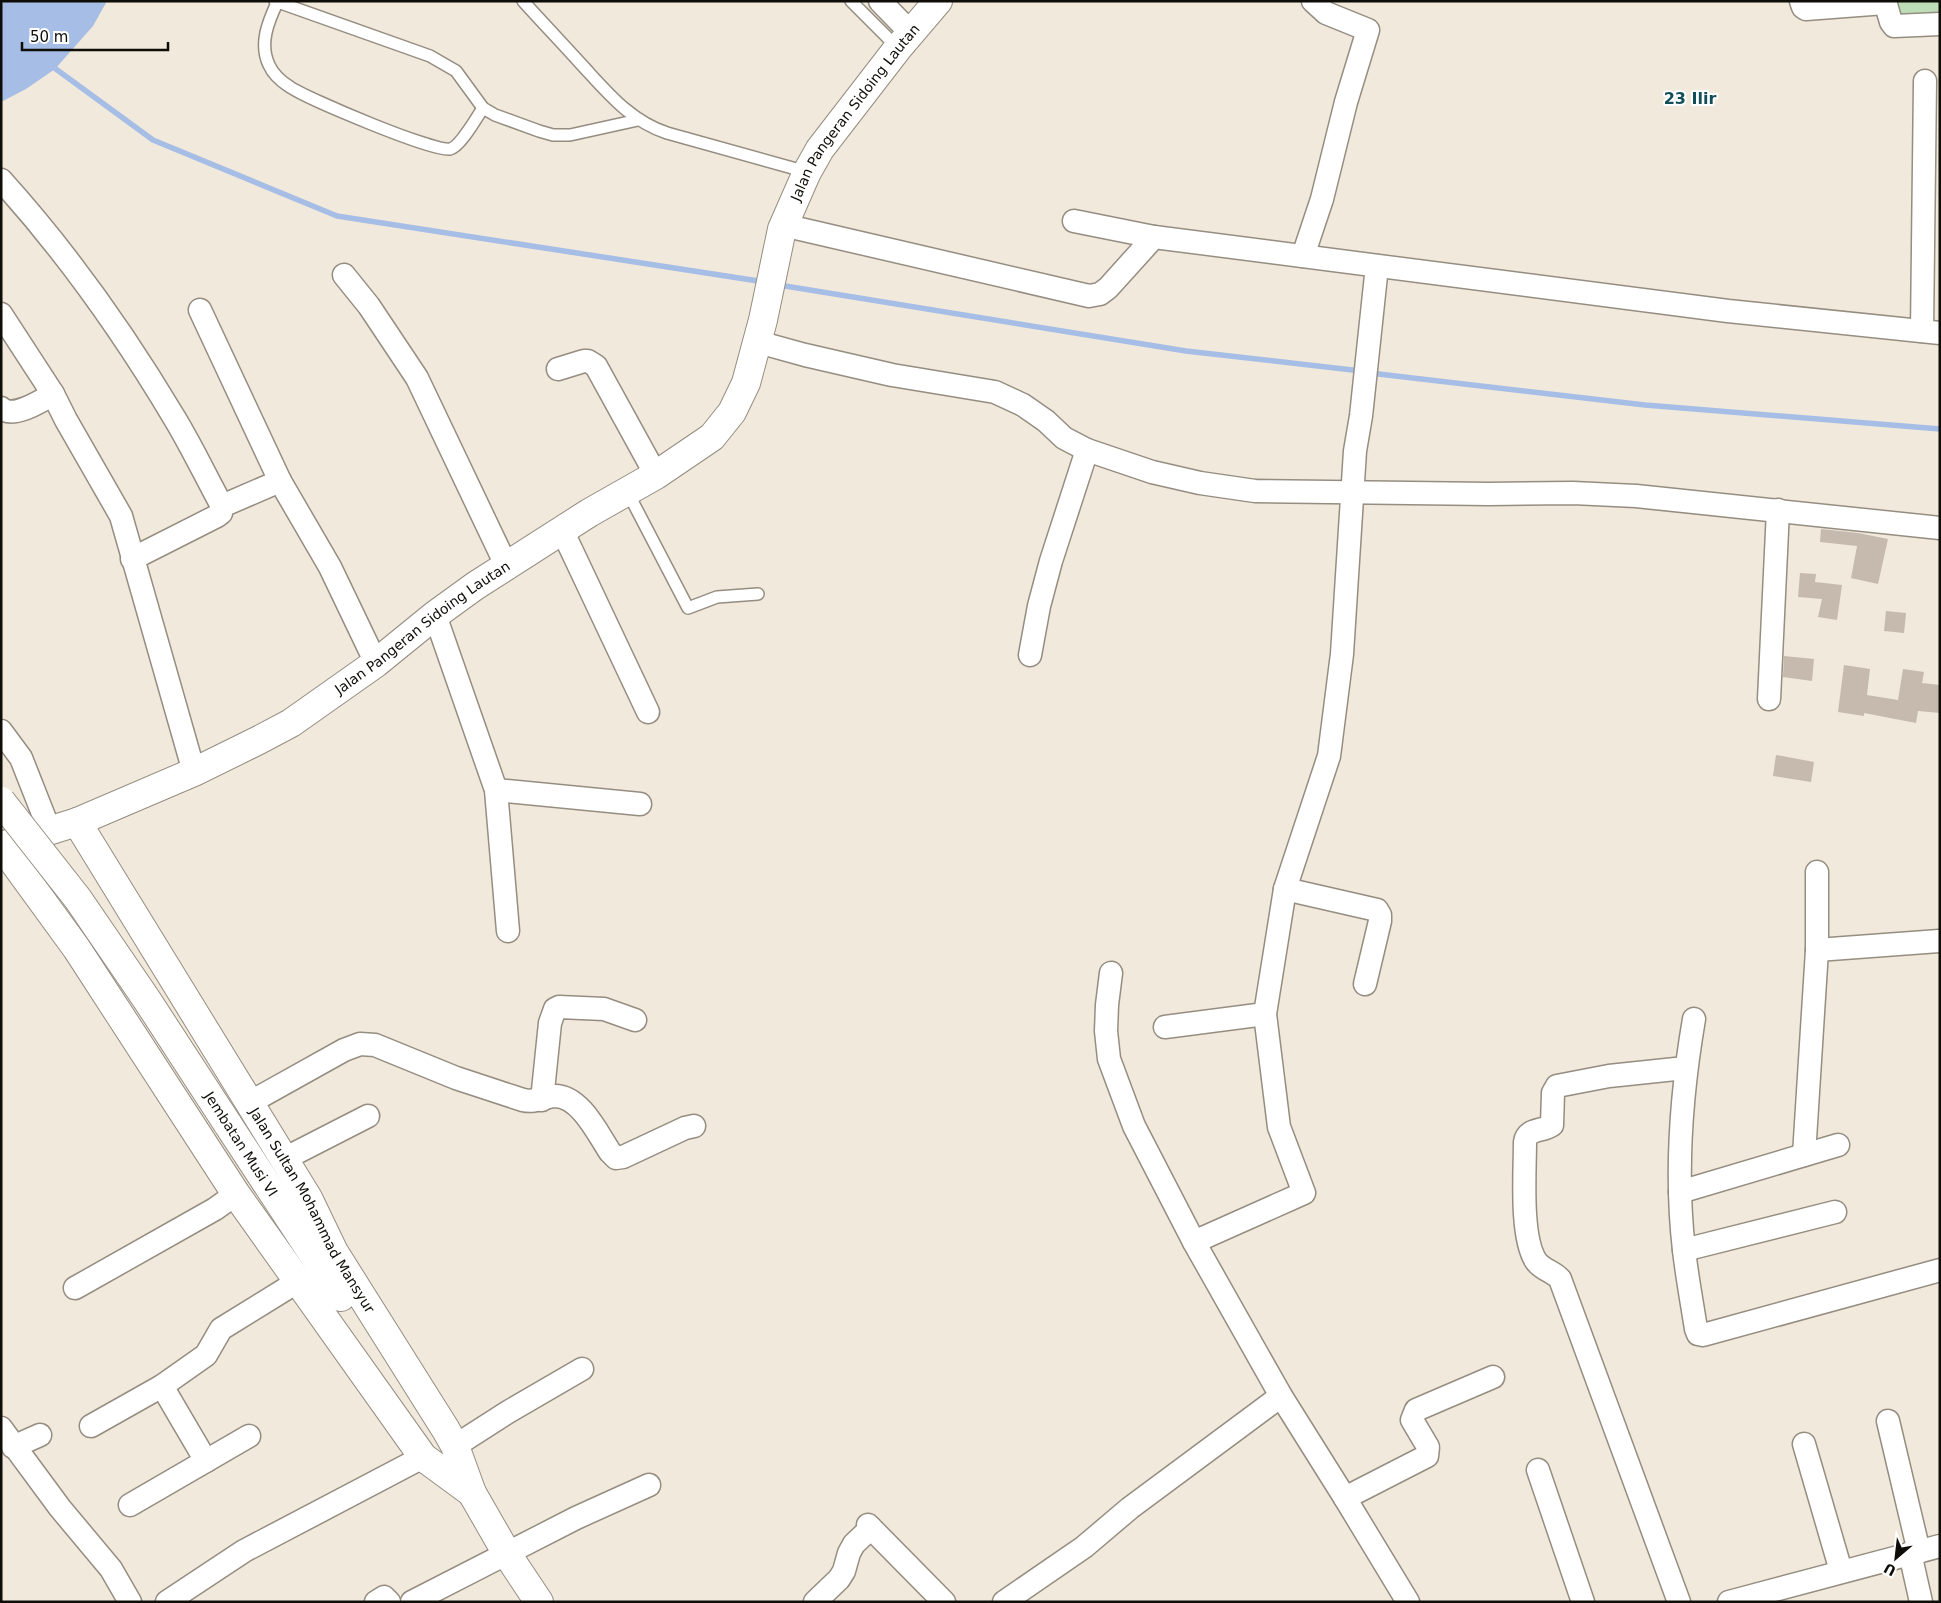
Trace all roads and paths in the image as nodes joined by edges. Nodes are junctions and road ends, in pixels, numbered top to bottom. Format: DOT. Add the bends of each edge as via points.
graph roads {
  1 [pos="523,1"];
  2 [pos="851,1"];
  3 [pos="880,1"];
  4 [pos="938,1"];
  5 [pos="1313,1"];
  6 [pos="1801,1"];
  7 [pos="276,2"];
  8 [pos="1885,2"];
  9 [pos="1940,24"];
  10 [pos="904,41"];
  11 [pos="1930,94"];
  12 [pos="483,108"];
  13 [pos="638,120"];
  14 [pos="806,172"];
  15 [pos="1,180"];
  16 [pos="1074,221"];
  17 [pos="783,227"];
  18 [pos="1154,236"];
  19 [pos="1302,256"];
  20 [pos="1377,266"];
  21 [pos="344,275"];
  22 [pos="200,310"];
  23 [pos="1,314"];
  24 [pos="760,331"];
  25 [pos="1931,332"];
  26 [pos="558,369"];
  27 [pos="53,394"];
  28 [pos="1,408"];
  29 [pos="1087,450"];
  30 [pos="656,475"];
  31 [pos="280,481"];
  32 [pos="1352,491"];
  33 [pos="624,493"];
  34 [pos="222,506"];
  35 [pos="1778,510"];
  36 [pos="1940,528"];
  37 [pos="562,530"];
  38 [pos="132,559"];
  39 [pos="506,565"];
  40 [pos="758,594"];
  41 [pos="435,615"];
  42 [pos="1030,655"];
  43 [pos="376,663"];
  44 [pos="1769,699"];
  45 [pos="648,712"];
  46 [pos="1,731"];
  47 [pos="194,772"];
  48 [pos="496,790"];
  49 [pos="1,802"];
  50 [pos="640,804"];
  51 [pos="77,822"];
  52 [pos="49,829"];
  53 [pos="2,846"];
  54 [pos="1817,872"];
  55 [pos="1285,888"];
  56 [pos="508,931"];
  57 [pos="1939,941"];
  58 [pos="1817,950"];
  59 [pos="1111,973"];
  60 [pos="1365,984"];
  61 [pos="1265,1014"];
  62 [pos="1694,1019"];
  63 [pos="636,1020"];
  64 [pos="1165,1027"];
  65 [pos="1685,1068"];
  66 [pos="542,1100"];
  67 [pos="249,1103"];
  68 [pos="368,1116"];
  69 [pos="694,1126"];
  70 [pos="1838,1145"];
  71 [pos="1804,1156"];
  72 [pos="284,1158"];
  73 [pos="1680,1192"];
  74 [pos="236,1194"];
  75 [pos="1835,1212"];
  76 [pos="1194,1242"];
  77 [pos="1684,1250"];
  78 [pos="1940,1270"];
  79 [pos="297,1282"];
  80 [pos="74,1288"];
  81 [pos="582,1369"];
  82 [pos="1493,1377"];
  83 [pos="162,1386"];
  84 [pos="1281,1396"];
  85 [pos="1888,1421"];
  86 [pos="91,1426"];
  87 [pos="40,1435"];
  88 [pos="249,1436"];
  89 [pos="7,1437"];
  90 [pos="1804,1444"];
  91 [pos="455,1446"];
  92 [pos="423,1457"];
  93 [pos="206,1461"];
  94 [pos="1538,1470"];
  95 [pos="649,1485"];
  96 [pos="472,1493"];
  97 [pos="1345,1498"];
  98 [pos="130,1505"];
  99 [pos="1923,1550"];
  100 [pos="507,1554"];
  101 [pos="1841,1571"];
  102 [pos="1768,1596"];
  103 [pos="130,1602"];
  104 [pos="167,1602"];
  105 [pos="376,1602"];
  106 [pos="389,1602"];
  107 [pos="412,1602"];
  108 [pos="539,1602"];
  109 [pos="815,1602"];
  110 [pos="944,1602"];
  111 [pos="1004,1602"];
  112 [pos="1408,1602"];
  113 [pos="1583,1602"];
  114 [pos="1679,1602"];
  115 [pos="1729,1602"];
  116 [pos="1921,1602"];
  1 -- 13 [label="lane" via="618,103"];
  2 -- 10 [label="lane"];
  3 -- 10 [label="street"];
  4 -- 10 [label="street, Jalan Pangeran Sidoing Lautan"];
  5 -- 19 [label="street" via="1326,13 1368,30 1322,199"];
  6 -- 8 [label="street" via="1805,9"];
  7 -- 12 [label="lane" via="430,56 456,71"];
  7 -- 12 [label="lane" via="267,24 268,65 292,88 410,139 444,149 452,149 458,144"];
  8 -- 9 [label="street" via="1894,26"];
  10 -- 14 [label="street, Jalan Pangeran Sidoing Lautan" via="820,149"];
  11 -- 25 [label="street"];
  12 -- 13 [label="lane" via="554,135"];
  13 -- 14 [label="lane" via="667,133"];
  14 -- 17 [label="street, Jalan Pangeran Sidoing Lautan"];
  15 -- 34 [label="street" via="52,239 114,325 175,420"];
  16 -- 18 [label="street"];
  17 -- 18 [label="street" via="1089,296 1108,288"];
  17 -- 24 [label="street, Jalan Pangeran Sidoing Lautan"];
  18 -- 19 [label="street"];
  19 -- 20 [label="street"];
  20 -- 25 [label="street" via="1728,311"];
  20 -- 32 [label="street"];
  21 -- 39 [label="street" via="417,378"];
  22 -- 31 [label="street"];
  23 -- 27 [label="street"];
  24 -- 29 [label="street" via="805,355 892,375 995,392 1022,405 1064,438"];
  24 -- 30 [label="street, Jalan Pangeran Sidoing Lautan" via="740,397 723,425 698,448"];
  26 -- 30 [label="street" via="584,361 596,366"];
  27 -- 28 [label="street" via="13,412"];
  27 -- 38 [label="street" via="121,516"];
  29 -- 32 [label="street" via="1200,483 1255,491"];
  29 -- 42 [label="street" via="1051,562"];
  30 -- 33 [label="street, Jalan Pangeran Sidoing Lautan"];
  31 -- 34 [label="street"];
  31 -- 43 [label="street" via="330,567"];
  32 -- 35 [label="street" via="1573,493"];
  32 -- 55 [label="street" via="1342,654 1329,756"];
  33 -- 37 [label="street, Jalan Pangeran Sidoing Lautan"];
  33 -- 40 [label="lane" via="688,608 716,598"];
  34 -- 38 [label="street" via="217,516"];
  35 -- 36 [label="street"];
  35 -- 44 [label="street"];
  37 -- 39 [label="street, Jalan Pangeran Sidoing Lautan"];
  37 -- 45 [label="street"];
  38 -- 47 [label="street"];
  39 -- 41 [label="street, Jalan Pangeran Sidoing Lautan"];
  41 -- 43 [label="street, Jalan Pangeran Sidoing Lautan"];
  41 -- 48 [label="street"];
  43 -- 47 [label="street, Jalan Pangeran Sidoing Lautan" via="291,723"];
  46 -- 52 [label="street" via="21,758"];
  47 -- 51 [label="street, Jalan Pangeran Sidoing Lautan"];
  48 -- 50 [label="street"];
  48 -- 56 [label="street"];
  49 -- 96 [label="street, Jembatan Musi VI, bridge" via="78,899 147,1000 440,1451"];
  51 -- 52 [label="street, Jalan Pangeran Sidoing Lautan"];
  51 -- 67 [label="street, Jalan Sultan Mohammad Mansyur"];
  52 -- 53 [label="street, Jalan Pangeran Sidoing Lautan"];
  53 -- 74 [label="street" via="77,949"];
  54 -- 58 [label="street"];
  55 -- 60 [label="street" via="1377,910 1380,921"];
  55 -- 61 [label="street"];
  57 -- 58 [label="street"];
  58 -- 71 [label="street"];
  59 -- 76 [label="street" via="1106,1030 1109,1059 1134,1126"];
  61 -- 64 [label="street"];
  61 -- 76 [label="street" via="1279,1127 1304,1193"];
  62 -- 65 [label="street"];
  63 -- 66 [label="street" via="604,1009 554,1009"];
  65 -- 73 [label="street"];
  65 -- 114 [label="street" via="1609,1076 1558,1086 1553,1093 1552,1125 1529,1132 1525,1142 1527,1226 1533,1256 1539,1265 1560,1279"];
  66 -- 67 [label="street" via="523,1100 456,1078 384,1047 360,1044 352,1045"];
  66 -- 69 [label="street" via="551,1096 561,1097 580,1108 616,1158"];
  67 -- 72 [label="street, Jalan Sultan Mohammad Mansyur"];
  68 -- 72 [label="street"];
  70 -- 71 [label="street"];
  71 -- 73 [label="street"];
  72 -- 91 [label="street, Jalan Sultan Mohammad Mansyur" via="334,1252"];
  73 -- 77 [label="street"];
  74 -- 79 [label="street"];
  74 -- 80 [label="street" via="216,1209"];
  75 -- 77 [label="street"];
  76 -- 84 [label="street"];
  77 -- 78 [label="street" via="1696,1329 1701,1335"];
  79 -- 83 [label="street" via="221,1329 206,1355"];
  79 -- 92 [label="street"];
  81 -- 91 [label="street"];
  82 -- 97 [label="street" via="1416,1410 1412,1420 1428,1447 1427,1456"];
  83 -- 86 [label="street"];
  83 -- 93 [label="street"];
  84 -- 97 [label="street"];
  84 -- 111 [label="street" via="1130,1508 1084,1548"];
  85 -- 99 [label="street"];
  87 -- 89 [label="street"];
  88 -- 93 [label="street"];
  89 -- 103 [label="street" via="111,1569"];
  90 -- 101 [label="street"];
  91 -- 96 [label="street, Jalan Sultan Mohammad Mansyur"];
  92 -- 96 [label="street"];
  92 -- 104 [label="street" via="244,1551"];
  93 -- 98 [label="street"];
  94 -- 113 [label="street"];
  95 -- 100 [label="street"];
  96 -- 100 [label="street, Jalan Sultan Mohammad Mansyur"];
  97 -- 112 [label="street"];
  99 -- 101 [label="street"];
  99 -- 116 [label="street"];
  100 -- 107 [label="street"];
  100 -- 108 [label="street, Jalan Sultan Mohammad Mansyur"];
  101 -- 102 [label="street"];
  102 -- 115 [label="street"];
  105 -- 106 [label="street" via="384,1597"];
  109 -- 110 [label="street" via="839,1579 849,1552 869,1527"];
}
